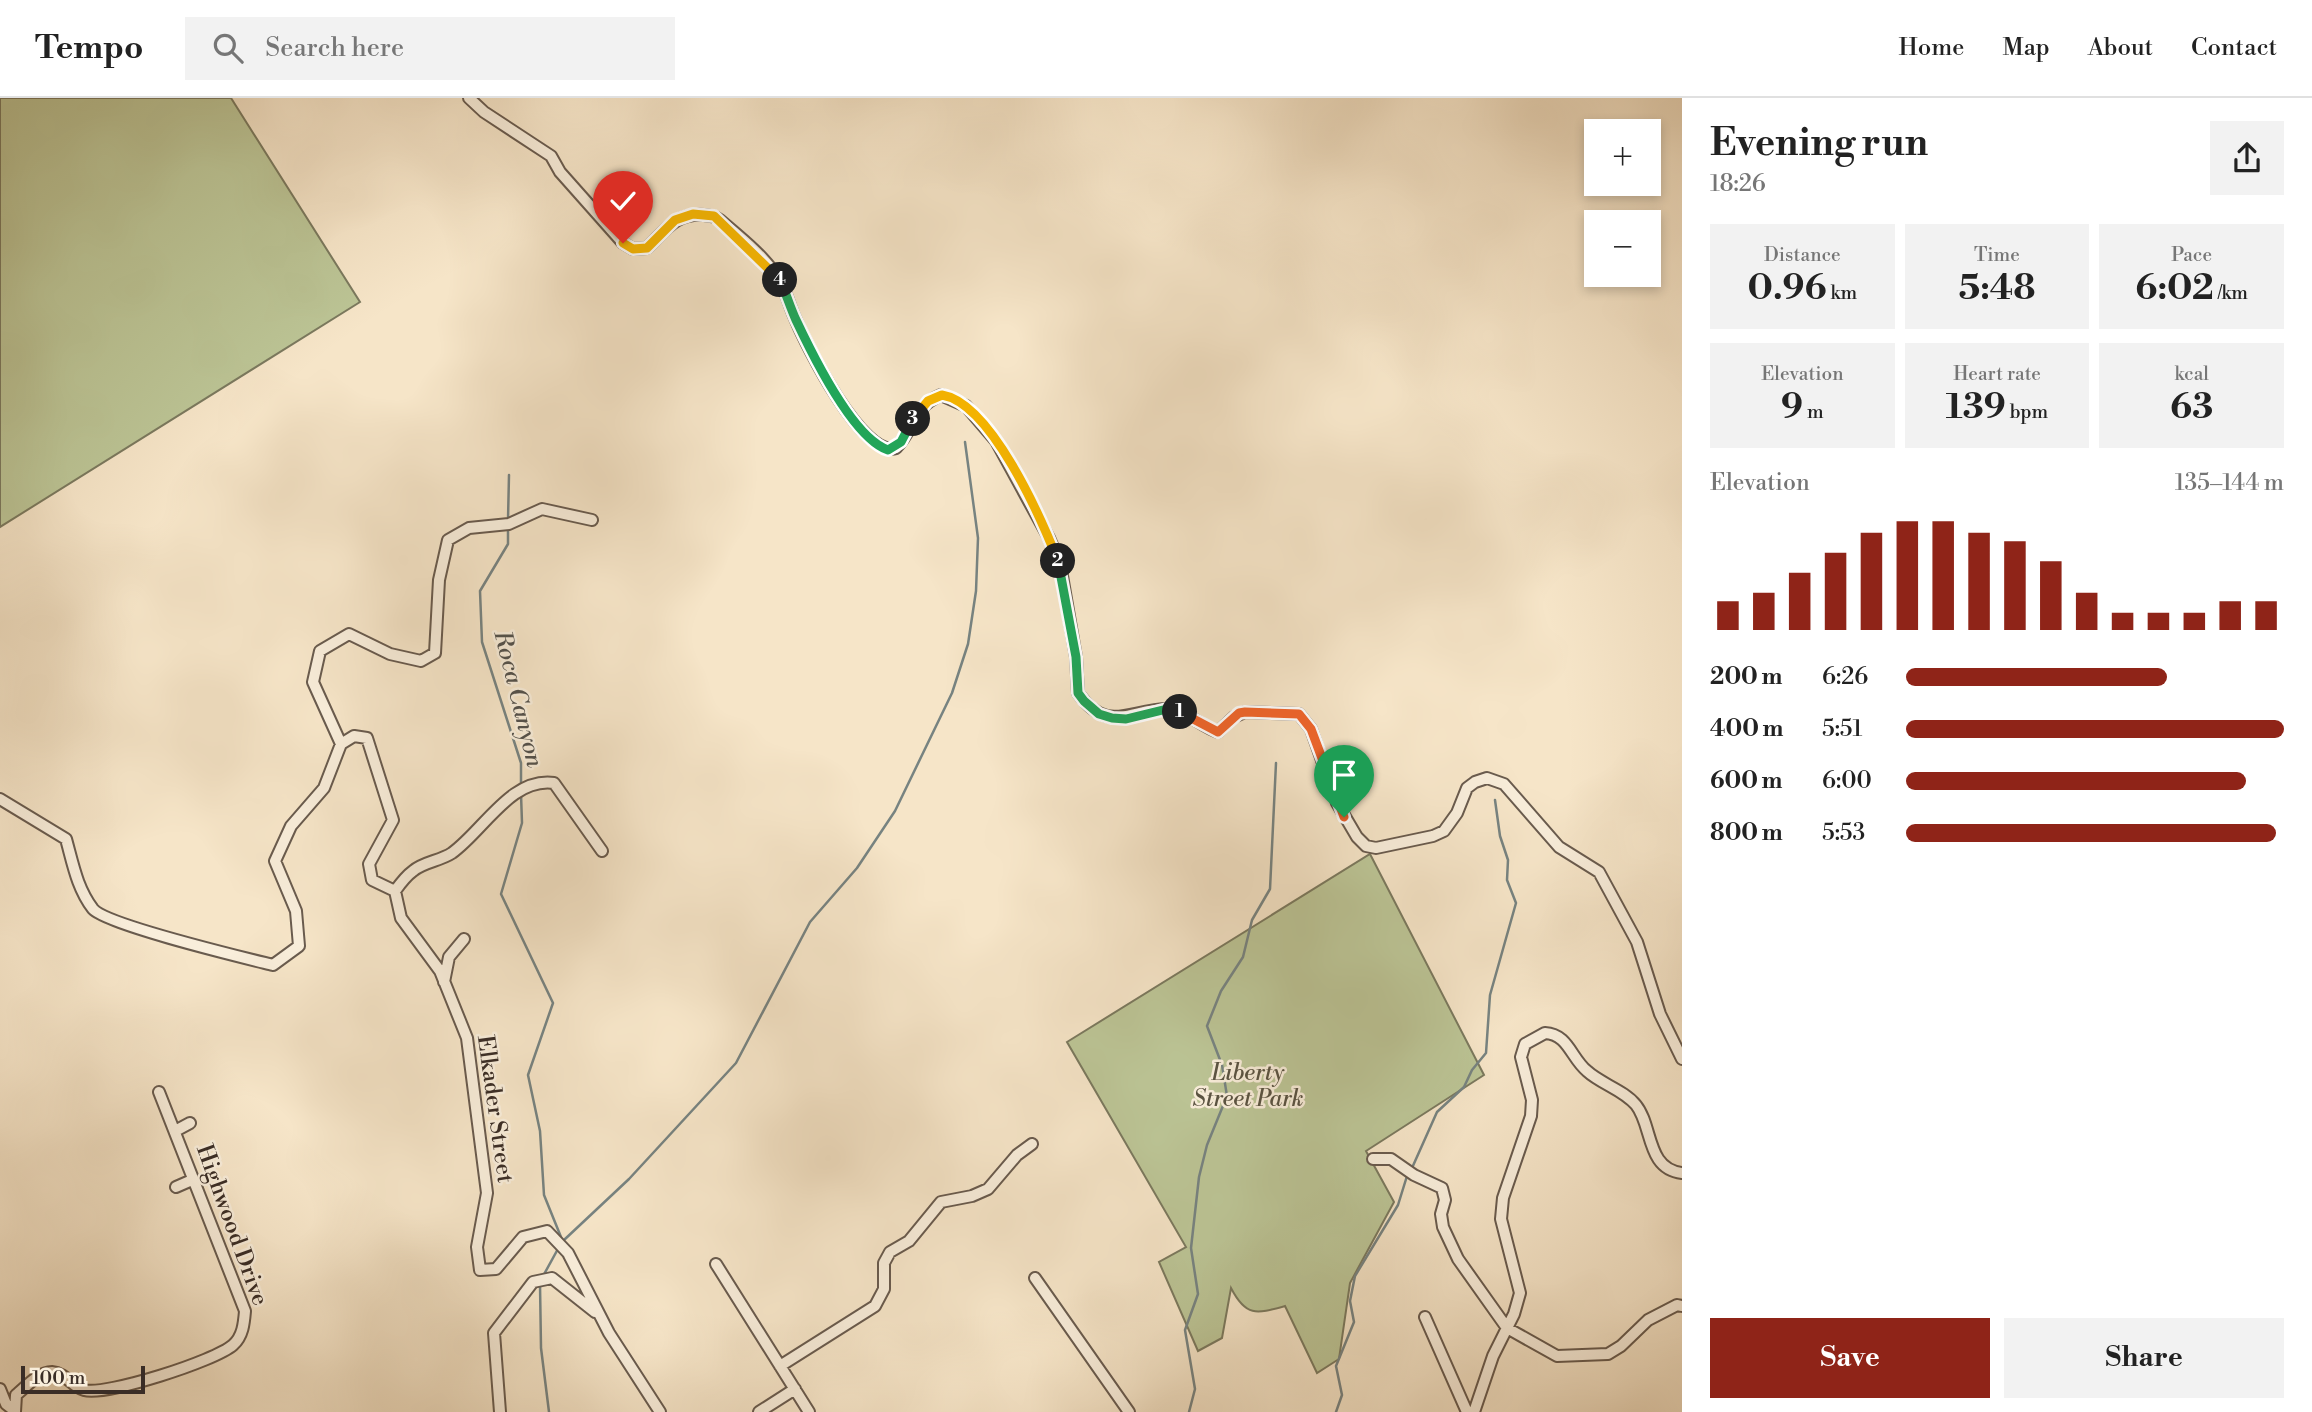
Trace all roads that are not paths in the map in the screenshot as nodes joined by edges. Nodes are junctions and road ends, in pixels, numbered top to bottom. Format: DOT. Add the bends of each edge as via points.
graph roads {
  1 [pos="469,98"];
  2 [pos="592,520"];
  3 [pos="341,744"];
  4 [pos="0,799"];
  5 [pos="602,850"];
  6 [pos="395,891"];
  7 [pos="464,939"];
  8 [pos="444,982"];
  9 [pos="1682,1059"];
  10 [pos="159,1091"];
  11 [pos="190,1123"];
  12 [pos="177,1130"];
  13 [pos="1032,1144"];
  14 [pos="1373,1159"];
  15 [pos="1682,1173"];
  16 [pos="192,1180"];
  17 [pos="176,1187"];
  18 [pos="716,1264"];
  19 [pos="1035,1278"];
  20 [pos="1682,1306"];
  21 [pos="599,1316"];
  22 [pos="1425,1317"];
  23 [pos="1507,1328"];
  24 [pos="780,1366"];
  25 [pos="795,1389"];
  26 [pos="0,1390"];
  27 [pos="15,1411"];
  28 [pos="500,1412"];
  29 [pos="660,1412"];
  30 [pos="759,1412"];
  31 [pos="809,1412"];
  32 [pos="1129,1412"];
  33 [pos="1467,1412"];
  34 [pos="1474,1412"];
  1 -- 9 [label="street" via="551,156 612,233 633,249 647,248 685,215 720,220 778,278 831,389 880,448 896,447 918,409 928,401 942,395 966,406 996,441 1049,538 1060,564 1078,693 1099,714 1126,719 1177,710 1218,732 1239,713 1299,714 1311,729 1344,817 1366,846 1376,848 1444,831 1475,782 1488,778 1504,784 1559,847 1599,872 1637,942"];
  2 -- 3 [label="street" via="542,509 509,524 469,528 448,540 439,580 435,653 421,661 390,654 349,634 320,651 313,682"];
  3 -- 4 [label="street" via="324,788 291,826 275,861 296,911 299,946 273,965 193,946 95,912 77,883 66,839"];
  3 -- 6 [label="street" via="354,736 368,738 373,750 393,820 369,864 372,880"];
  5 -- 6 [label="street" via="554,783 538,781 499,805 451,854 414,869"];
  6 -- 8 [label="street, Elkader Street" via="401,918"];
  7 -- 8 [label="street" via="449,957"];
  8 -- 21 [label="street, Elkader Street" via="467,1038 487,1192 477,1247 480,1270 496,1269 523,1237 547,1231 568,1253"];
  10 -- 12 [label="street, Highwood Drive"];
  11 -- 12 [label="street"];
  12 -- 16 [label="street, Highwood Drive"];
  13 -- 24 [label="street" via="988,1189 941,1202 909,1241 890,1252 884,1263 884,1289 875,1306"];
  14 -- 23 [label="street" via="1391,1159 1442,1188 1441,1214 1451,1249"];
  15 -- 23 [label="street" via="1657,1158 1632,1101 1590,1074 1561,1038 1545,1033 1531,1039 1521,1056 1532,1100 1531,1116 1503,1198 1503,1236 1520,1293"];
  16 -- 17 [label="street"];
  16 -- 27 [label="street, Highwood Drive" via="245,1311 243,1329 234,1344 184,1368 101,1391 83,1390 64,1375 50,1372 16,1395"];
  18 -- 24 [label="street"];
  19 -- 32 [label="street"];
  20 -- 23 [label="street" via="1648,1320 1608,1354 1589,1357 1556,1356"];
  21 -- 28 [label="street" via="552,1278 541,1280 494,1334"];
  21 -- 29 [label="street, Elkader Street"];
  22 -- 33 [label="street"];
  23 -- 34 [label="street"];
  24 -- 25 [label="street"];
  25 -- 30 [label="street"];
  25 -- 31 [label="street"];
  26 -- 27 [label="street"];
}
